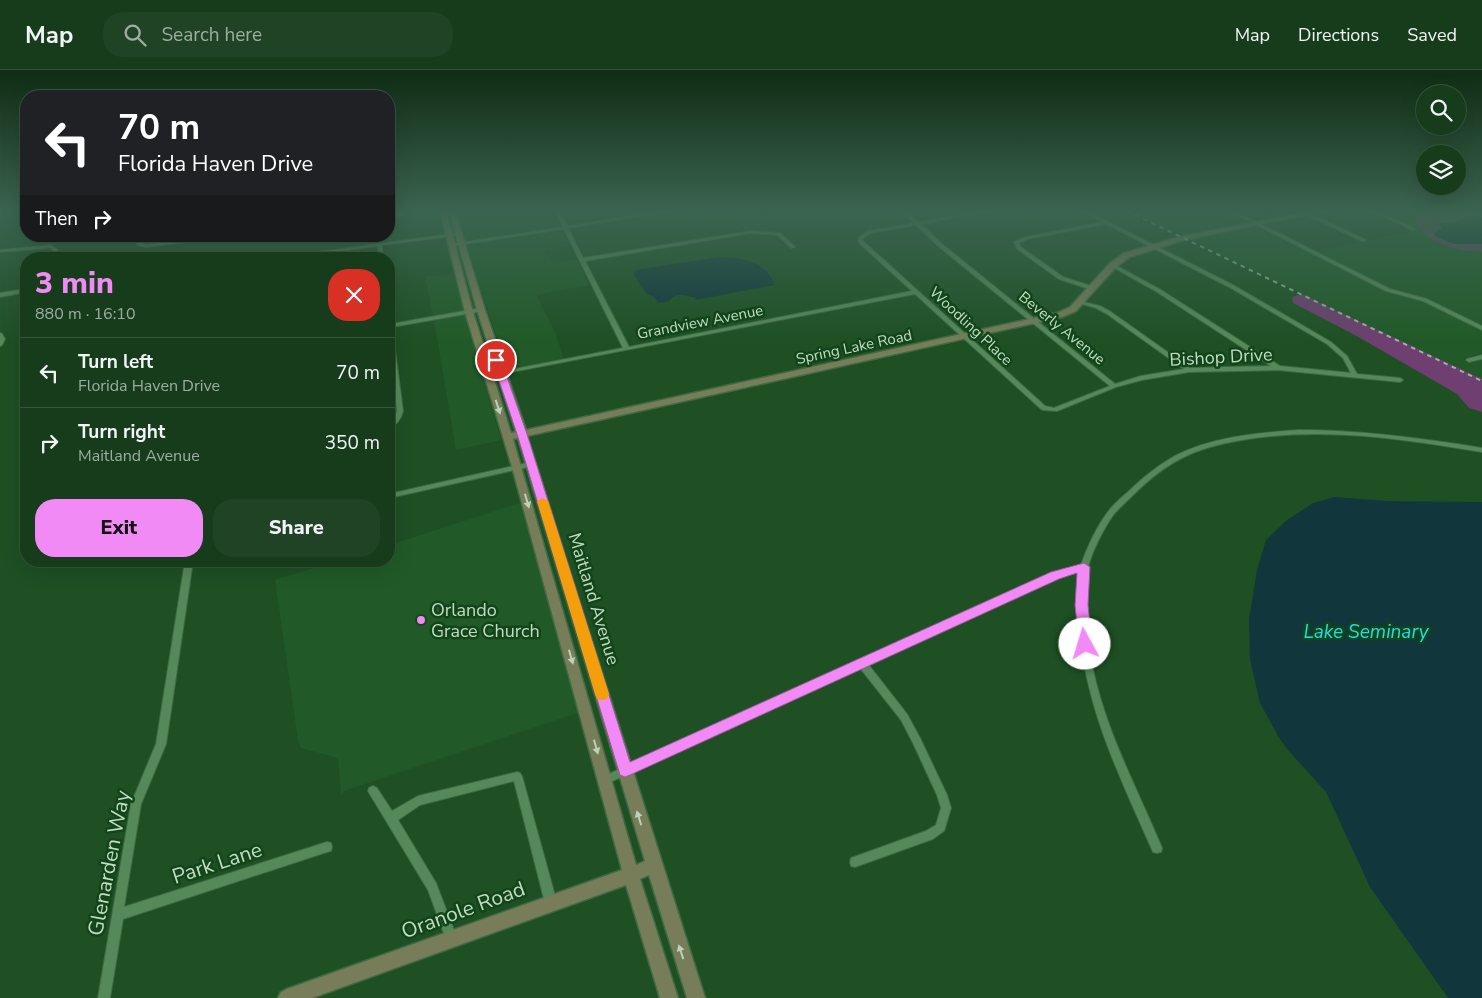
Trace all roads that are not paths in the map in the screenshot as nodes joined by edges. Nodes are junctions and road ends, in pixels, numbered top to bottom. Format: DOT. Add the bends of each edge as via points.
graph roads {
  1 [pos="455,254"];
  2 [pos="464,254"];
  3 [pos="579,254"];
  4 [pos="616,254"];
  5 [pos="875,254"];
  6 [pos="952,254"];
  7 [pos="1027,254"];
  8 [pos="1129,254"];
  9 [pos="1169,254"];
  10 [pos="1317,254"];
  11 [pos="582,260"];
  12 [pos="1113,265"];
  13 [pos="1092,288"];
  14 [pos="20,292"];
  15 [pos="916,292"];
  16 [pos="0,295"];
  17 [pos="1081,302"];
  18 [pos="481,310"];
  19 [pos="470,312"];
  20 [pos="1033,320"];
  21 [pos="395,324"];
  22 [pos="1482,328"];
  23 [pos="0,335"];
  24 [pos="965,337"];
  25 [pos="0,344"];
  26 [pos="627,348"];
  27 [pos="1482,357"];
  28 [pos="1469,360"];
  29 [pos="1278,368"];
  30 [pos="1189,370"];
  31 [pos="500,374"];
  32 [pos="1355,375"];
  33 [pos="488,376"];
  34 [pos="1400,380"];
  35 [pos="395,384"];
  36 [pos="1114,386"];
  37 [pos="1049,410"];
  38 [pos="395,421"];
  39 [pos="522,434"];
  40 [pos="508,437"];
  41 [pos="1482,450"];
  42 [pos="531,464"];
  43 [pos="517,467"];
  44 [pos="395,495"];
  45 [pos="547,516"];
  46 [pos="532,519"];
  47 [pos="188,567"];
  48 [pos="1084,567"];
  49 [pos="571,592"];
  50 [pos="558,611"];
  51 [pos="862,663"];
  52 [pos="625,771"];
  53 [pos="605,780"];
  54 [pos="373,791"];
  55 [pos="392,818"];
  56 [pos="328,847"];
  57 [pos="1157,848"];
  58 [pos="855,862"];
  59 [pos="654,865"];
  60 [pos="631,875"];
  61 [pos="550,903"];
  62 [pos="118,915"];
  63 [pos="451,938"];
  64 [pos="104,998"];
  65 [pos="287,998"];
  66 [pos="669,998"];
  67 [pos="696,998"];
  1 -- 19 [label="main road, Maitland Avenue"];
  2 -- 18 [label="main road, Maitland Avenue"];
  3 -- 11 [label="street"];
  4 -- 11 [label="street"];
  5 -- 15 [label="street, Woodling Place"];
  6 -- 20 [label="street, Beverly Avenue"];
  7 -- 13 [label="street" via="1053,274"];
  8 -- 12 [label="main road, Spring Lake Road"];
  9 -- 32 [label="street" via="1329,343 1345,357"];
  10 -- 22 [label="street" via="1388,290 1425,300"];
  11 -- 26 [label="street"];
  12 -- 13 [label="main road, Spring Lake Road"];
  12 -- 29 [label="street" via="1160,291"];
  13 -- 17 [label="main road, Spring Lake Road"];
  14 -- 16 [label="street"];
  15 -- 24 [label="street, Woodling Place"];
  15 -- 26 [label="street, Grandview Avenue"];
  17 -- 20 [label="main road, Spring Lake Road" via="1067,312"];
  17 -- 30 [label="street" via="1109,313"];
  18 -- 19 [label="street"];
  18 -- 31 [label="main road, Maitland Avenue"];
  19 -- 21 [label="street"];
  19 -- 33 [label="main road, Maitland Avenue"];
  20 -- 24 [label="main road, Spring Lake Road"];
  20 -- 36 [label="street, Beverly Avenue"];
  23 -- 25 [label="street"];
  24 -- 37 [label="street, Woodling Place" via="1038,404"];
  24 -- 39 [label="main road, Spring Lake Road"];
  26 -- 31 [label="street, Grandview Avenue"];
  27 -- 28 [label="street"];
  29 -- 30 [label="street, Bishop Drive"];
  29 -- 32 [label="street, Bishop Drive"];
  30 -- 36 [label="street, Bishop Drive"];
  31 -- 33 [label="street, Grandview Avenue"];
  31 -- 39 [label="main road, Maitland Avenue"];
  32 -- 34 [label="street, Bishop Drive"];
  33 -- 40 [label="main road, Maitland Avenue, one-way"];
  35 -- 38 [label="street" via="400,412"];
  36 -- 37 [label="street, Bishop Drive" via="1060,409"];
  39 -- 40 [label="main road, Spring Lake Road"];
  39 -- 42 [label="main road, Maitland Avenue"];
  40 -- 43 [label="main road, Maitland Avenue"];
  41 -- 48 [label="street" via="1316,432 1277,433 1206,446 1164,465 1117,506"];
  42 -- 43 [label="street"];
  42 -- 45 [label="main road, Maitland Avenue"];
  43 -- 44 [label="street"];
  43 -- 46 [label="main road, Maitland Avenue, one-way"];
  45 -- 46 [label="street"];
  45 -- 49 [label="main road, Maitland Avenue"];
  46 -- 50 [label="main road, Maitland Avenue"];
  47 -- 62 [label="street, Glenarden Way" via="161,744 136,804"];
  48 -- 51 [label="street" via="1055,575"];
  48 -- 57 [label="street" via="1081,605 1095,699"];
  49 -- 50 [label="main road"];
  49 -- 52 [label="main road, Maitland Avenue"];
  50 -- 53 [label="main road, Maitland Avenue, one-way"];
  51 -- 52 [label="street"];
  51 -- 58 [label="street" via="904,717 946,808 940,828 929,835"];
  52 -- 53 [label="street"];
  59 -- 52 [label="main road, Maitland Avenue, one-way"];
  53 -- 60 [label="main road, Maitland Avenue"];
  54 -- 55 [label="street"];
  55 -- 61 [label="street" via="418,801 517,776"];
  55 -- 63 [label="street" via="432,887"];
  56 -- 62 [label="street, Park Lane"];
  59 -- 60 [label="main road, Oranole Road"];
  67 -- 59 [label="main road, Maitland Avenue, one-way"];
  60 -- 61 [label="main road, Oranole Road"];
  60 -- 66 [label="main road, Maitland Avenue"];
  61 -- 63 [label="main road, Oranole Road"];
  62 -- 64 [label="street, Glenarden Way"];
  63 -- 65 [label="main road, Oranole Road"];
}
